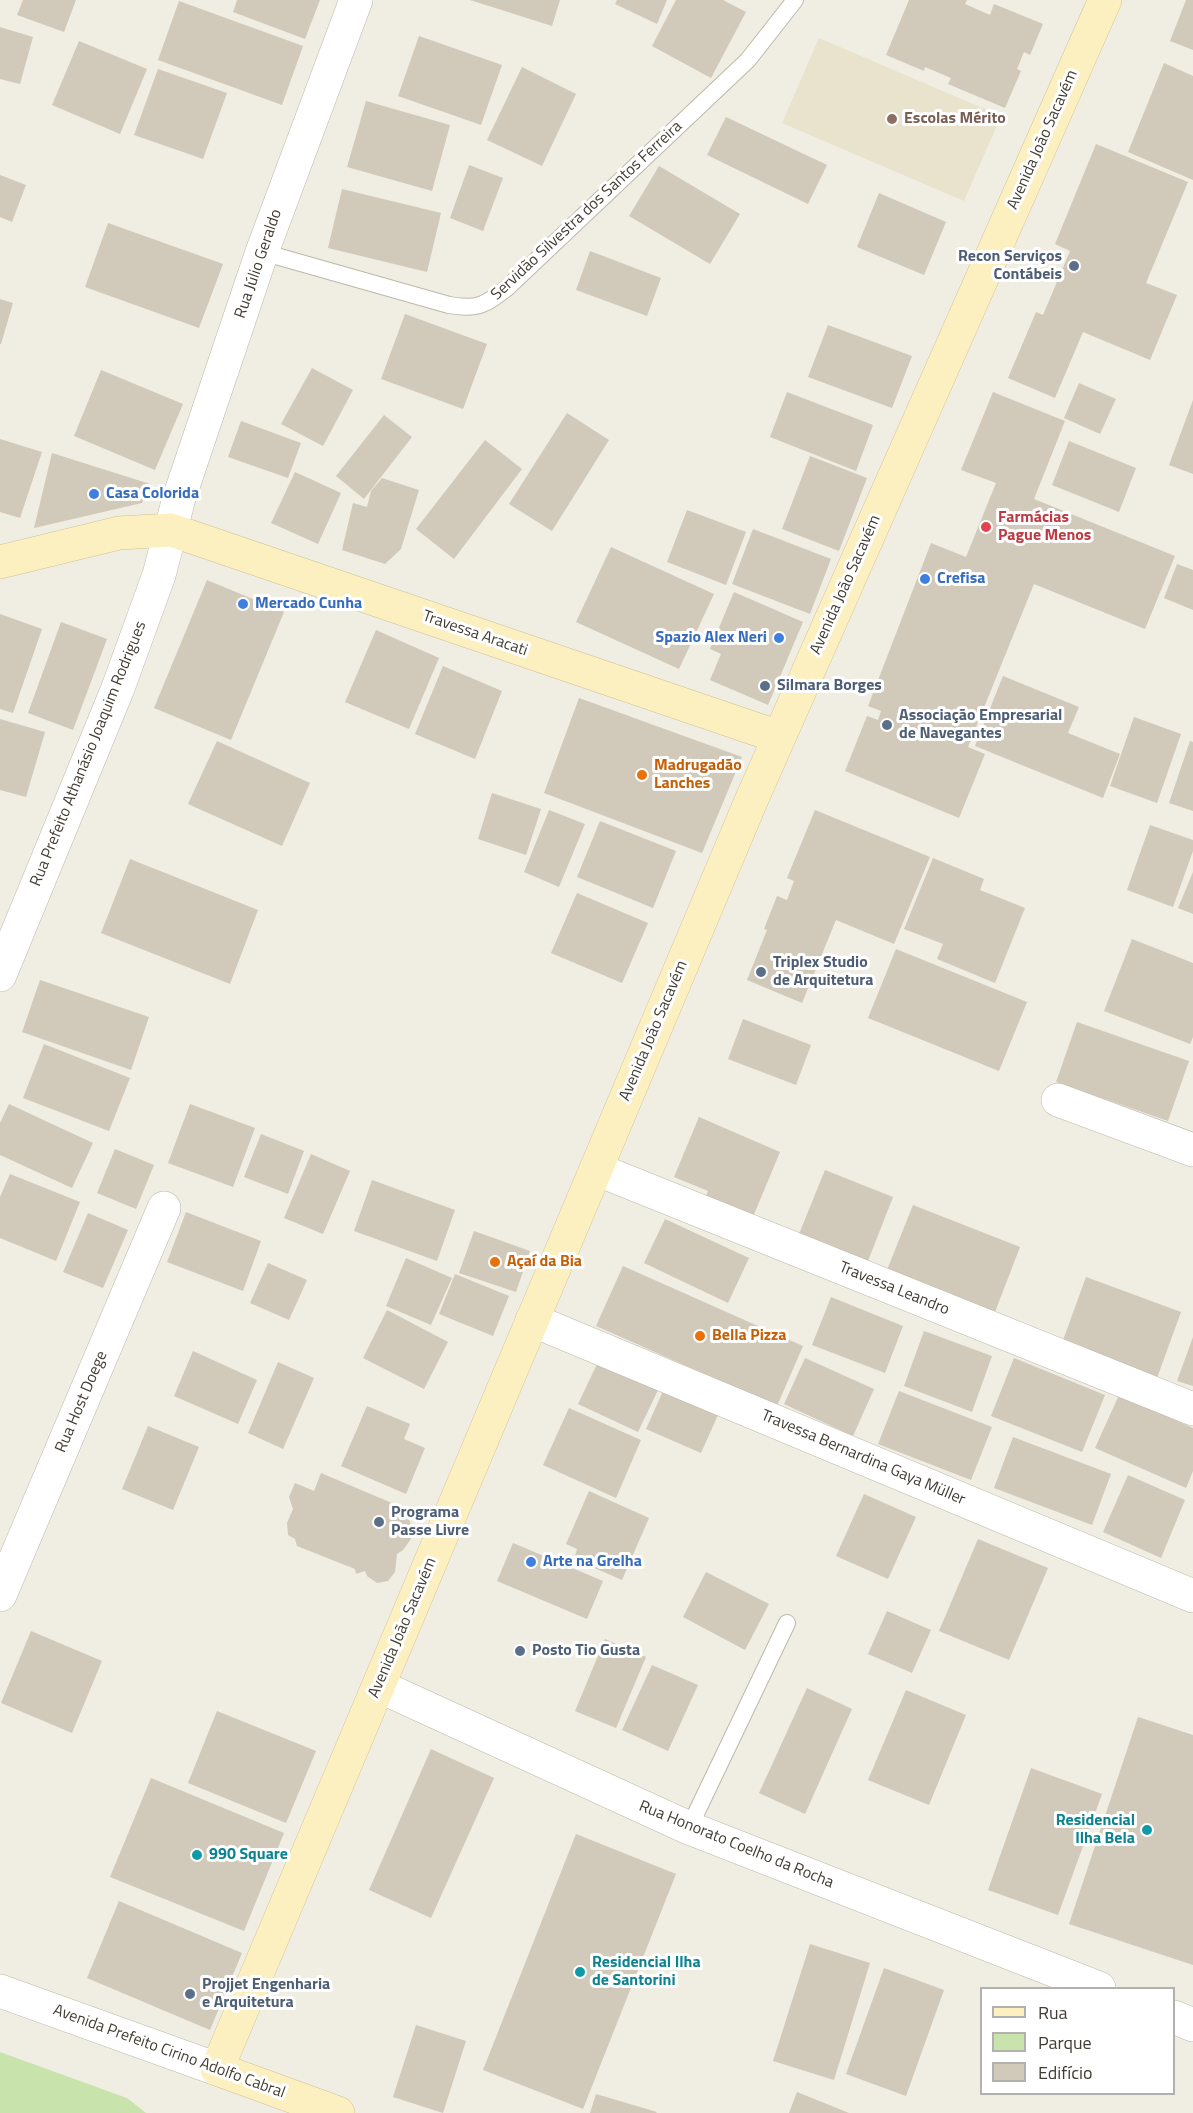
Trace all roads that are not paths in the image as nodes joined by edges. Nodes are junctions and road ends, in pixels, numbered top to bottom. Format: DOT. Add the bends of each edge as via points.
graph roads {
  1 [pos="356,0"];
  2 [pos="795,0"];
  3 [pos="1105,0"];
  4 [pos="262,252"];
  5 [pos="171,530"];
  6 [pos="0,562"];
  7 [pos="779,737"];
  8 [pos="0,975"];
  9 [pos="1058,1100"];
  10 [pos="1193,1150"];
  11 [pos="596,1169"];
  12 [pos="164,1208"];
  13 [pos="532,1320"];
  14 [pos="1193,1409"];
  15 [pos="0,1595"];
  16 [pos="1193,1596"];
  17 [pos="788,1623"];
  18 [pos="379,1686"];
  19 [pos="689,1828"];
  20 [pos="1094,1987"];
  21 [pos="0,1991"];
  22 [pos="1175,2019"];
  23 [pos="1193,2025"];
  24 [pos="217,2069"];
  25 [pos="338,2113"];
  1 -- 4 [label="street, Rua Júlio Geraldo"];
  2 -- 4 [label="lane, Servidão Silvestra dos Santos Ferreira" via="748,60 706,102 487,303 470,309 449,305"];
  3 -- 7 [label="main road, Avenida João Sacavém"];
  4 -- 5 [label="street, Rua Júlio Geraldo"];
  5 -- 6 [label="main road" via="119,533"];
  5 -- 7 [label="main road, Travessa Aracati"];
  5 -- 8 [label="street, Rua Prefeito Athanásio Joaquim Rodrigues" via="118,688"];
  7 -- 11 [label="main road, Avenida João Sacavém"];
  9 -- 10 [label="street"];
  11 -- 13 [label="main road, Avenida João Sacavém"];
  11 -- 14 [label="street, Travessa Leandro"];
  12 -- 15 [label="street, Rua Host Doege"];
  13 -- 16 [label="street, Travessa Bernardina Gaya Müller"];
  13 -- 18 [label="main road, Avenida João Sacavém"];
  17 -- 19 [label="lane"];
  18 -- 19 [label="street, Rua Honorato Coelho da Rocha"];
  18 -- 24 [label="main road, Avenida João Sacavém"];
  19 -- 20 [label="street, Rua Honorato Coelho da Rocha"];
  21 -- 24 [label="street, Avenida Prefeito Cirino Adolfo Cabral"];
  22 -- 23 [label="street"];
  24 -- 25 [label="main road, Avenida Prefeito Cirino Adolfo Cabral"];
}
